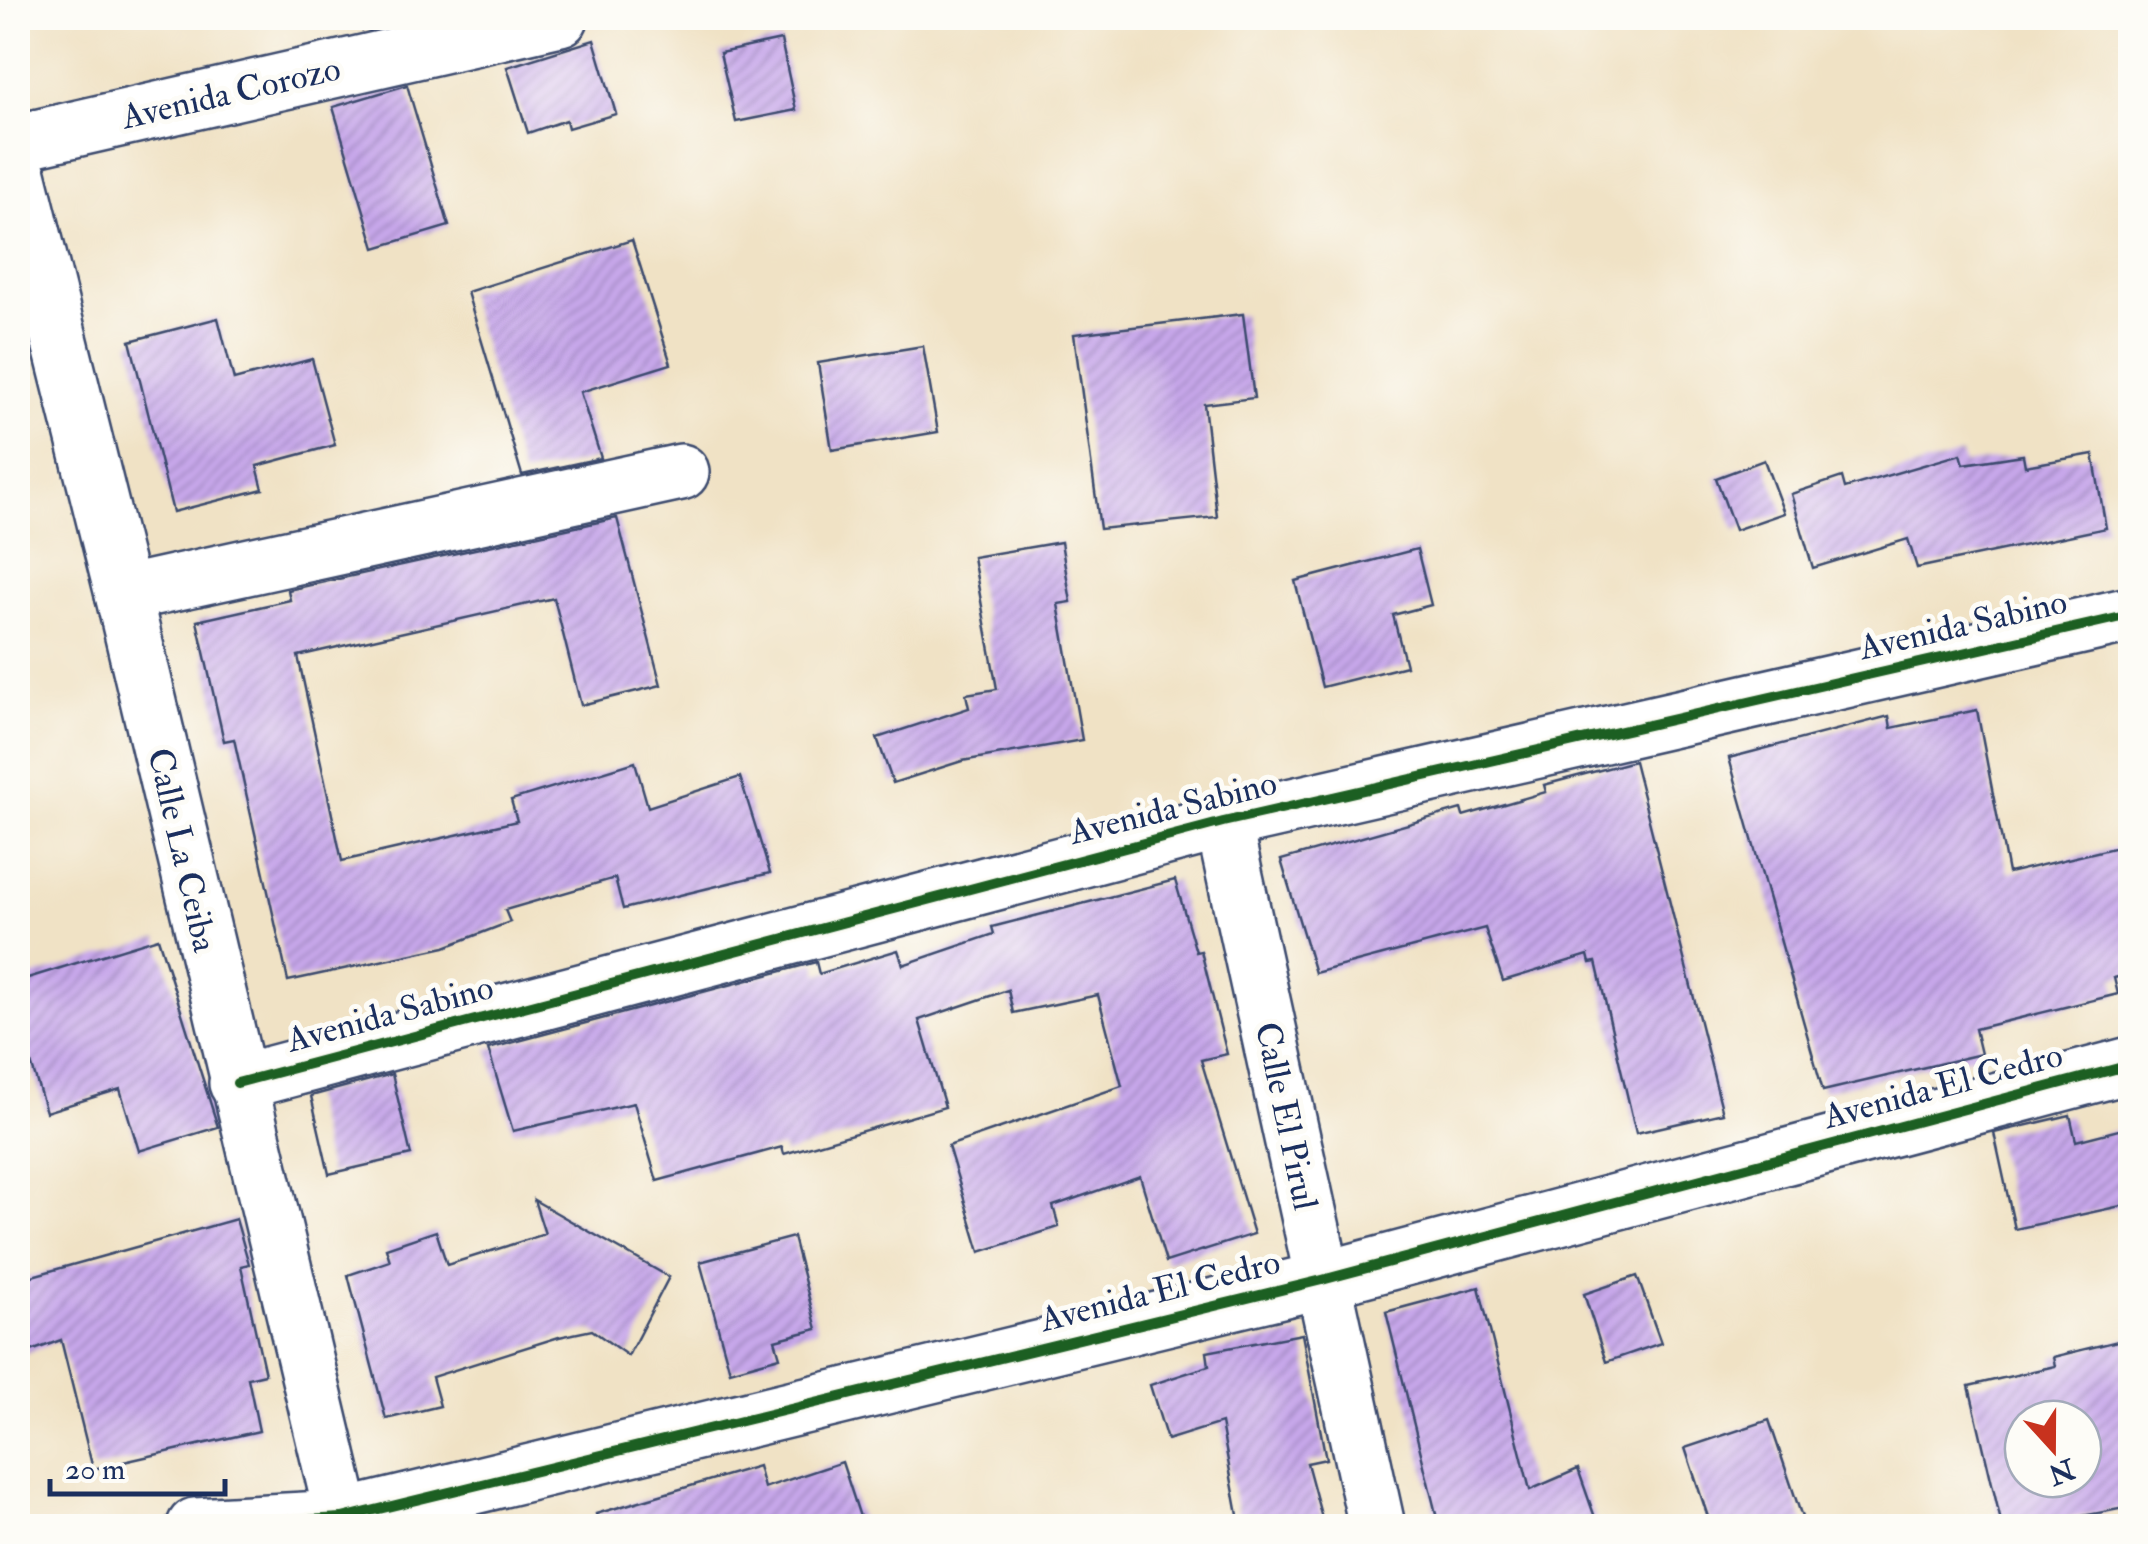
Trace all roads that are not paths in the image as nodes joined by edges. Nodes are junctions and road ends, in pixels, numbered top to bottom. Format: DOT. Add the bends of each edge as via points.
graph roads {
  1 [pos="560,18"];
  2 [pos="18,142"];
  3 [pos="18,174"];
  4 [pos="681,472"];
  5 [pos="123,594"];
  6 [pos="2130,615"];
  7 [pos="1223,822"];
  8 [pos="2130,1065"];
  9 [pos="236,1083"];
  10 [pos="1322,1280"];
  11 [pos="344,1522"];
  12 [pos="195,1526"];
  13 [pos="1377,1526"];
  1 -- 2 [label="street, Avenida Corozo"];
  3 -- 5 [label="street, Calle La Ceiba"];
  4 -- 5 [label="street"];
  5 -- 9 [label="street, Calle La Ceiba"];
  6 -- 7 [label="street, Avenida Sabino"];
  7 -- 9 [label="street, Avenida Sabino"];
  7 -- 10 [label="street, Calle El Pirul"];
  8 -- 10 [label="street, Avenida El Cedro"];
  9 -- 11 [label="street, Calle La Ceiba"];
  10 -- 11 [label="street, Avenida El Cedro"];
  10 -- 13 [label="street, Calle El Pirul"];
  11 -- 12 [label="street, Avenida El Cedro"];
}
